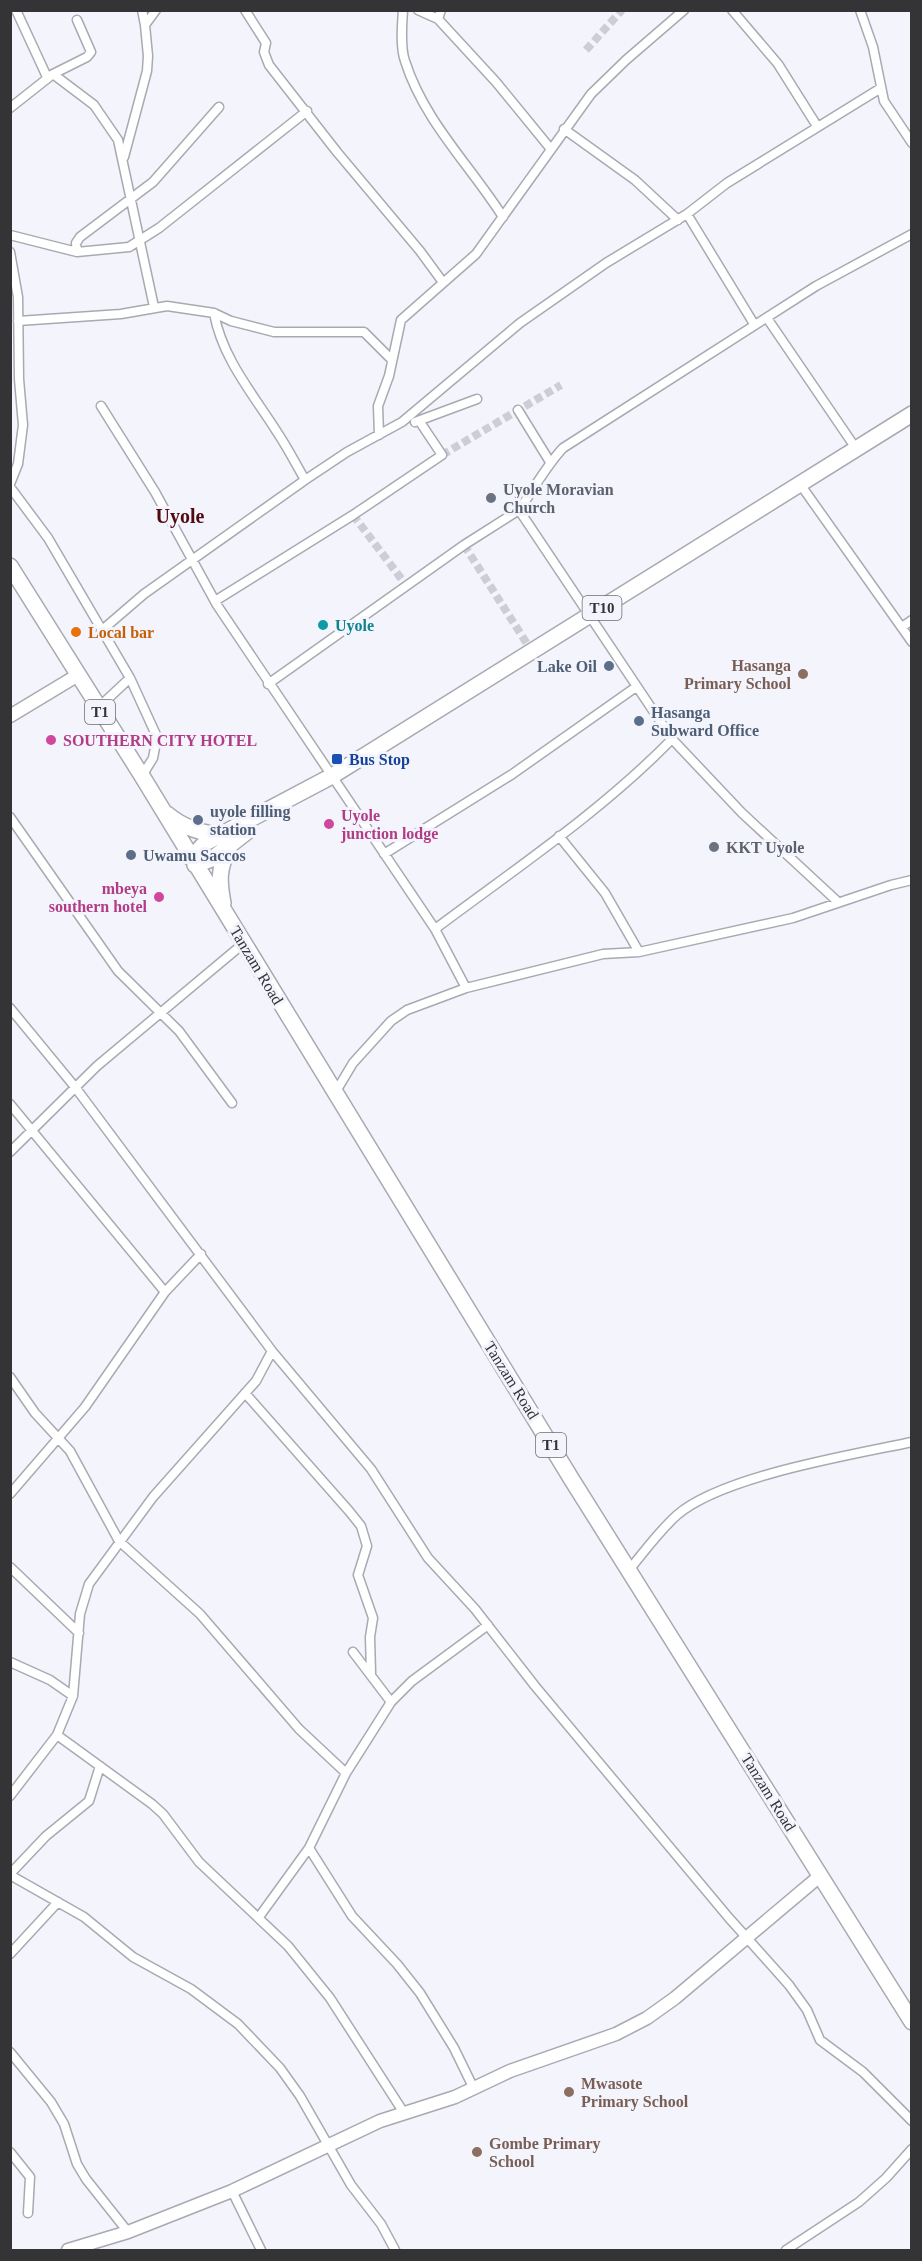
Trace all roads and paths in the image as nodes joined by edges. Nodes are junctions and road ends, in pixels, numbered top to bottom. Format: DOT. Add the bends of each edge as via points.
graph roads {
  1 [pos="16,10"];
  2 [pos="142,10"];
  3 [pos="156,10"];
  4 [pos="245,10"];
  5 [pos="403,10"];
  6 [pos="418,10"];
  7 [pos="441,10"];
  8 [pos="732,10"];
  9 [pos="860,10"];
  10 [pos="682,11"];
  11 [pos="77,20"];
  12 [pos="438,20"];
  13 [pos="145,25"];
  14 [pos="50,75"];
  15 [pos="881,88"];
  16 [pos="219,107"];
  17 [pos="10,108"];
  18 [pos="307,111"];
  19 [pos="817,126"];
  20 [pos="564,129"];
  21 [pos="912,143"];
  22 [pos="550,148"];
  23 [pos="124,157"];
  24 [pos="131,200"];
  25 [pos="687,214"];
  26 [pos="503,217"];
  27 [pos="678,220"];
  28 [pos="912,234"];
  29 [pos="10,235"];
  30 [pos="140,240"];
  31 [pos="10,252"];
  32 [pos="77,252"];
  33 [pos="442,281"];
  34 [pos="154,307"];
  35 [pos="213,313"];
  36 [pos="767,318"];
  37 [pos="18,321"];
  38 [pos="754,324"];
  39 [pos="391,359"];
  40 [pos="477,399"];
  41 [pos="101,406"];
  42 [pos="518,410"];
  43 [pos="912,414"];
  44 [pos="402,422"];
  45 [pos="420,422"];
  46 [pos="379,435"];
  47 [pos="857,450"];
  48 [pos="550,462"];
  49 [pos="305,480"];
  50 [pos="800,484"];
  51 [pos="10,485"];
  52 [pos="519,510"];
  53 [pos="192,560"];
  54 [pos="10,566"];
  55 [pos="215,601"];
  56 [pos="588,616"];
  57 [pos="912,620"];
  58 [pos="902,627"];
  59 [pos="101,631"];
  60 [pos="912,642"];
  61 [pos="78,675"];
  62 [pos="129,678"];
  63 [pos="268,684"];
  64 [pos="636,687"];
  65 [pos="98,708"];
  66 [pos="10,716"];
  67 [pos="672,740"];
  68 [pos="142,776"];
  69 [pos="332,776"];
  70 [pos="163,810"];
  71 [pos="10,817"];
  72 [pos="559,836"];
  73 [pos="229,838"];
  74 [pos="384,854"];
  75 [pos="193,861"];
  76 [pos="912,880"];
  77 [pos="838,902"];
  78 [pos="226,913"];
  79 [pos="435,929"];
  80 [pos="244,943"];
  81 [pos="639,952"];
  82 [pos="466,988"];
  83 [pos="10,1008"];
  84 [pos="162,1013"];
  85 [pos="75,1087"];
  86 [pos="335,1094"];
  87 [pos="232,1102"];
  88 [pos="10,1104"];
  89 [pos="33,1129"];
  90 [pos="10,1152"];
  91 [pos="201,1254"];
  92 [pos="165,1292"];
  93 [pos="272,1351"];
  94 [pos="10,1377"];
  95 [pos="245,1393"];
  96 [pos="60,1437"];
  97 [pos="912,1442"];
  98 [pos="10,1494"];
  99 [pos="119,1541"];
  100 [pos="10,1567"];
  101 [pos="629,1570"];
  102 [pos="488,1625"];
  103 [pos="79,1634"];
  104 [pos="353,1652"];
  105 [pos="10,1662"];
  106 [pos="371,1673"];
  107 [pos="73,1696"];
  108 [pos="391,1702"];
  109 [pos="57,1735"];
  110 [pos="100,1766"];
  111 [pos="346,1773"];
  112 [pos="11,1792"];
  113 [pos="309,1848"];
  114 [pos="10,1875"];
  115 [pos="821,1875"];
  116 [pos="58,1902"];
  117 [pos="259,1917"];
  118 [pos="747,1938"];
  119 [pos="10,1954"];
  120 [pos="912,2022"];
  121 [pos="10,2052"];
  122 [pos="474,2089"];
  123 [pos="404,2113"];
  124 [pos="912,2121"];
  125 [pos="328,2144"];
  126 [pos="912,2149"];
  127 [pos="10,2152"];
  128 [pos="232,2191"];
  129 [pos="28,2213"];
  130 [pos="128,2232"];
  131 [pos="68,2250"];
  132 [pos="261,2250"];
  133 [pos="395,2250"];
  134 [pos="786,2250"];
  1 -- 14 [label="street"];
  2 -- 13 [label="street"];
  3 -- 13 [label="street"];
  4 -- 18 [label="street" via="266,43 264,52 269,65"];
  5 -- 26 [label="street" via="404,59 419,94 453,150"];
  6 -- 12 [label="street"];
  7 -- 12 [label="street"];
  8 -- 19 [label="street" via="778,64"];
  9 -- 15 [label="street"];
  10 -- 20 [label="street" via="609,76"];
  11 -- 14 [label="street" via="91,52"];
  12 -- 22 [label="street"];
  13 -- 23 [label="street" via="147,71"];
  14 -- 17 [label="street"];
  14 -- 23 [label="street" via="94,105 118,140"];
  15 -- 19 [label="street"];
  15 -- 21 [label="street" via="884,102"];
  16 -- 24 [label="street" via="168,168"];
  18 -- 30 [label="street"];
  18 -- 33 [label="street"];
  19 -- 25 [label="street" via="727,183"];
  20 -- 22 [label="street"];
  20 -- 27 [label="street" via="635,180"];
  22 -- 26 [label="street"];
  23 -- 24 [label="street"];
  24 -- 30 [label="street"];
  24 -- 32 [label="street" via="80,237"];
  25 -- 27 [label="street"];
  25 -- 38 [label="street"];
  26 -- 33 [label="street" via="476,254"];
  27 -- 44 [label="street" via="606,263 520,323"];
  28 -- 36 [label="street" via="816,286"];
  29 -- 32 [label="street"];
  30 -- 32 [label="street" via="129,247"];
  30 -- 34 [label="street"];
  31 -- 37 [label="street" via="17,284"];
  33 -- 39 [label="street" via="401,320"];
  34 -- 35 [label="street"];
  34 -- 37 [label="street" via="121,314"];
  35 -- 39 [label="street" via="274,332 364,332"];
  35 -- 49 [label="street" via="217,333 238,374"];
  36 -- 38 [label="street"];
  36 -- 47 [label="street"];
  37 -- 51 [label="street" via="23,425 18,464"];
  38 -- 48 [label="street" via="586,432"];
  39 -- 46 [label="street" via="378,406"];
  40 -- 45 [label="street"];
  41 -- 53 [label="street"];
  42 -- 48 [label="street"];
  43 -- 47 [label="highway, T10"];
  44 -- 45 [label="street"];
  44 -- 46 [label="street"];
  45 -- 55 [label="street" via="442,456"];
  46 -- 49 [label="street"];
  47 -- 50 [label="highway, T10"];
  48 -- 52 [label="street"];
  49 -- 53 [label="street"];
  50 -- 56 [label="highway, T10"];
  50 -- 58 [label="street"];
  51 -- 59 [label="street" via="48,538"];
  52 -- 56 [label="street"];
  52 -- 63 [label="street" via="454,551"];
  53 -- 55 [label="street"];
  53 -- 59 [label="street"];
  54 -- 61 [label="highway, T1"];
  55 -- 63 [label="street"];
  56 -- 64 [label="street"];
  56 -- 69 [label="highway, T10"];
  57 -- 58 [label="street"];
  58 -- 60 [label="street"];
  59 -- 62 [label="street"];
  61 -- 65 [label="highway, T1"];
  61 -- 66 [label="street"];
  62 -- 65 [label="street"];
  62 -- 68 [label="street" via="157,736 153,758"];
  63 -- 69 [label="street"];
  64 -- 67 [label="street"];
  64 -- 74 [label="street" via="511,776"];
  65 -- 68 [label="highway, T1"];
  67 -- 72 [label="street"];
  67 -- 77 [label="street" via="742,813"];
  68 -- 70 [label="highway, T1"];
  69 -- 73 [label="highway, T10"];
  69 -- 74 [label="street"];
  70 -- 73 [label="highway" via="185,826"];
  70 -- 75 [label="highway, T1"];
  71 -- 84 [label="street" via="118,971"];
  72 -- 79 [label="street"];
  72 -- 81 [label="street" via="605,893"];
  73 -- 75 [label="highway, T10" via="212,859"];
  73 -- 78 [label="highway" via="219,878"];
  74 -- 79 [label="street"];
  75 -- 78 [label="highway, Tanzam Road / T1"];
  76 -- 77 [label="street"];
  77 -- 81 [label="street" via="801,916"];
  78 -- 80 [label="highway, Tanzam Road / T1"];
  79 -- 82 [label="street"];
  80 -- 84 [label="street"];
  80 -- 86 [label="highway, Tanzam Road / T1"];
  81 -- 82 [label="street" via="603,954"];
  82 -- 86 [label="street" via="407,1010 391,1021 353,1063"];
  83 -- 85 [label="street"];
  84 -- 85 [label="street"];
  84 -- 87 [label="street"];
  85 -- 89 [label="street"];
  85 -- 91 [label="street"];
  86 -- 101 [label="highway, Tanzam Road / T1"];
  88 -- 89 [label="street"];
  89 -- 90 [label="street"];
  89 -- 92 [label="street"];
  91 -- 92 [label="street"];
  91 -- 93 [label="street"];
  92 -- 96 [label="street"];
  93 -- 95 [label="street" via="264,1369"];
  93 -- 102 [label="street" via="371,1470 422,1551"];
  94 -- 96 [label="street" via="35,1413"];
  95 -- 99 [label="street"];
  95 -- 106 [label="street" via="364,1531 367,1550 358,1579 373,1618"];
  96 -- 98 [label="street"];
  96 -- 99 [label="street"];
  97 -- 101 [label="street" via="775,1473 708,1495 677,1514"];
  99 -- 103 [label="street" via="89,1584 83,1598"];
  99 -- 111 [label="street" via="200,1614 299,1730"];
  100 -- 103 [label="street"];
  101 -- 115 [label="highway, Tanzam Road / T1"];
  102 -- 108 [label="street" via="412,1681"];
  102 -- 118 [label="street"];
  103 -- 107 [label="street"];
  104 -- 106 [label="street"];
  105 -- 107 [label="street" via="50,1680"];
  106 -- 108 [label="street"];
  107 -- 109 [label="street"];
  108 -- 111 [label="street"];
  109 -- 110 [label="street"];
  109 -- 112 [label="street"];
  110 -- 114 [label="street" via="88,1802 46,1836"];
  110 -- 117 [label="street" via="163,1814 199,1862"];
  111 -- 113 [label="street"];
  113 -- 117 [label="street"];
  113 -- 122 [label="street" via="352,1916 420,1993"];
  114 -- 116 [label="street"];
  115 -- 118 [label="street"];
  115 -- 120 [label="highway, Tanzam Road / T1"];
  116 -- 119 [label="street"];
  116 -- 125 [label="street" via="84,1917 133,1957 191,1989 238,2024 280,2068"];
  117 -- 123 [label="street" via="330,1998"];
  118 -- 122 [label="street" via="647,2018 616,2034"];
  118 -- 124 [label="street" via="799,1998 820,2040 863,2072"];
  121 -- 130 [label="street" via="51,2102 64,2124 77,2164"];
  122 -- 123 [label="street"];
  123 -- 125 [label="street"];
  125 -- 128 [label="street"];
  125 -- 133 [label="street"];
  126 -- 134 [label="street" via="859,2202"];
  127 -- 129 [label="street" via="30,2177"];
  128 -- 130 [label="street"];
  128 -- 132 [label="street"];
  130 -- 131 [label="street"];
}
